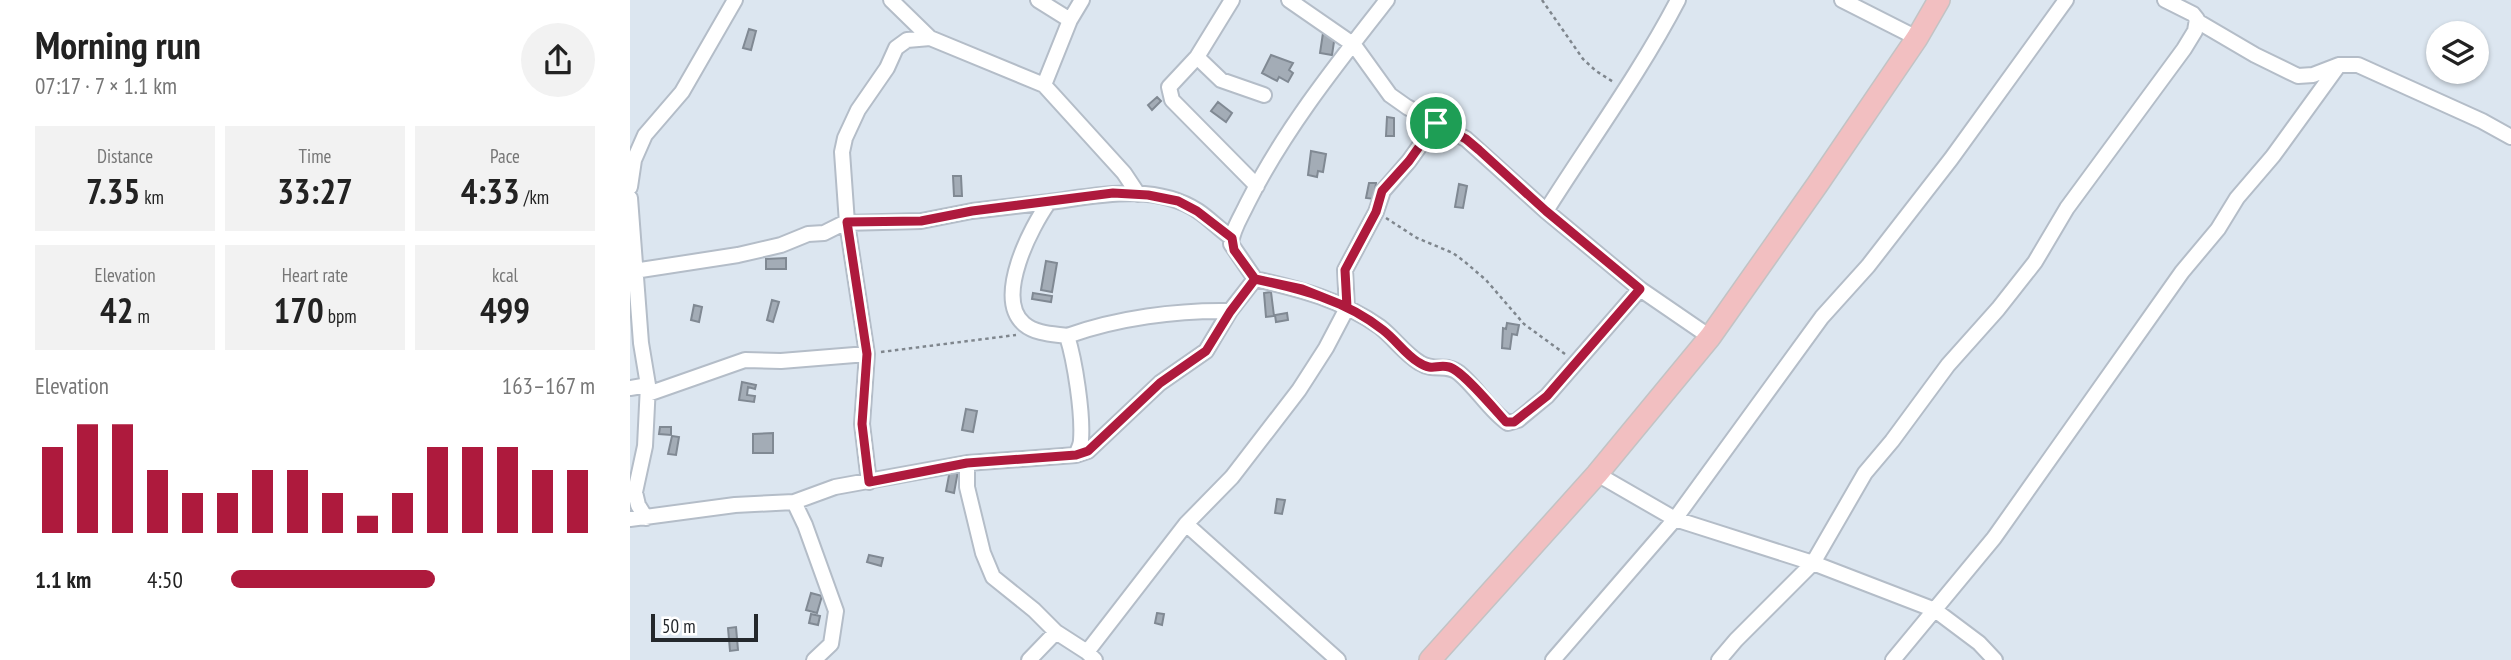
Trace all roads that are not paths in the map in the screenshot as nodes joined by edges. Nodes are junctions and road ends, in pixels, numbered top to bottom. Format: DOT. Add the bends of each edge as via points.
graph roads {
  1 [pos="735,0"];
  2 [pos="891,0"];
  3 [pos="1038,0"];
  4 [pos="1082,0"];
  5 [pos="1232,0"];
  6 [pos="1289,0"];
  7 [pos="1387,0"];
  8 [pos="1678,0"];
  9 [pos="1842,0"];
  10 [pos="1938,0"];
  11 [pos="2066,0"];
  12 [pos="2165,0"];
  13 [pos="1070,20"];
  14 [pos="2197,21"];
  15 [pos="930,38"];
  16 [pos="1917,38"];
  17 [pos="1354,45"];
  18 [pos="1197,57"];
  19 [pos="2339,65"];
  20 [pos="1044,85"];
  21 [pos="1264,95"];
  22 [pos="1436,123"];
  23 [pos="2511,137"];
  24 [pos="1257,186"];
  25 [pos="630,187"];
  26 [pos="1138,194"];
  27 [pos="630,198"];
  28 [pos="1049,202"];
  29 [pos="1546,211"];
  30 [pos="847,222"];
  31 [pos="1232,238"];
  32 [pos="635,271"];
  33 [pos="1255,279"];
  34 [pos="1640,289"];
  35 [pos="1347,307"];
  36 [pos="1230,312"];
  37 [pos="1067,336"];
  38 [pos="1710,337"];
  39 [pos="867,354"];
  40 [pos="630,388"];
  41 [pos="648,389"];
  42 [pos="1076,455"];
  43 [pos="967,463"];
  44 [pos="1597,474"];
  45 [pos="869,482"];
  46 [pos="794,502"];
  47 [pos="646,517"];
  48 [pos="630,519"];
  49 [pos="1675,519"];
  50 [pos="1186,524"];
  51 [pos="1813,563"];
  52 [pos="1935,610"];
  53 [pos="1056,632"];
  54 [pos="1091,656"];
  55 [pos="814,660"];
  56 [pos="1029,660"];
  57 [pos="1338,660"];
  58 [pos="1430,660"];
  59 [pos="1553,660"];
  60 [pos="1719,660"];
  61 [pos="1893,660"];
  62 [pos="1995,660"];
  1 -- 25 [label="street" via="682,92 645,135 634,160"];
  2 -- 15 [label="street"];
  3 -- 13 [label="street"];
  4 -- 13 [label="street"];
  5 -- 18 [label="street"];
  6 -- 17 [label="street"];
  7 -- 17 [label="street"];
  8 -- 29 [label="street" via="1654,46"];
  9 -- 16 [label="street"];
  10 -- 16 [label="highway"];
  11 -- 49 [label="street" via="1868,266 1822,317"];
  12 -- 14 [label="street" via="2193,14"];
  13 -- 20 [label="street"];
  14 -- 19 [label="street" via="2298,76"];
  14 -- 51 [label="street" via="2184,50 2067,208 2035,262 1865,472"];
  15 -- 20 [label="street"];
  15 -- 30 [label="street" via="907,40 897,48 845,138 842,161"];
  16 -- 38 [label="highway"];
  17 -- 22 [label="street" via="1390,95"];
  17 -- 24 [label="street" via="1294,124"];
  18 -- 21 [label="street" via="1221,80"];
  18 -- 24 [label="street" via="1169,87 1172,100"];
  19 -- 23 [label="street" via="2367,68"];
  19 -- 52 [label="street" via="2182,272 2008,519"];
  20 -- 26 [label="street"];
  22 -- 29 [label="street" via="1472,144"];
  22 -- 35 [label="street" via="1382,191 1345,270"];
  24 -- 31 [label="street"];
  26 -- 28 [label="street"];
  26 -- 31 [label="street" via="1178,201"];
  27 -- 32 [label="street"];
  28 -- 30 [label="street" via="921,221"];
  28 -- 37 [label="street" via="1036,220 1015,271 1013,301 1024,324 1039,332"];
  29 -- 34 [label="street"];
  30 -- 32 [label="street" via="760,250"];
  30 -- 39 [label="street"];
  31 -- 33 [label="street" via="1234,250"];
  32 -- 41 [label="street"];
  33 -- 35 [label="street" via="1302,289"];
  33 -- 36 [label="street"];
  34 -- 35 [label="street" via="1547,396 1508,423 1458,372 1424,366 1382,329"];
  34 -- 38 [label="street"];
  35 -- 50 [label="street" via="1299,390 1232,477"];
  36 -- 37 [label="street" via="1110,323"];
  36 -- 42 [label="street" via="1206,351 1160,383 1097,445"];
  37 -- 42 [label="street" via="1081,426"];
  38 -- 44 [label="highway"];
  39 -- 41 [label="street" via="745,360"];
  39 -- 45 [label="street" via="862,424"];
  40 -- 41 [label="street"];
  41 -- 47 [label="street" via="645,446 635,492"];
  42 -- 43 [label="street"];
  43 -- 45 [label="street"];
  43 -- 53 [label="street" via="967,487 993,577"];
  44 -- 49 [label="street"];
  44 -- 58 [label="highway"];
  45 -- 46 [label="street" via="835,487"];
  46 -- 47 [label="street"];
  46 -- 55 [label="street" via="836,611 831,644"];
  47 -- 48 [label="street"];
  49 -- 51 [label="street"];
  49 -- 59 [label="street"];
  50 -- 54 [label="street"];
  50 -- 57 [label="street"];
  51 -- 52 [label="street"];
  51 -- 60 [label="street"];
  52 -- 61 [label="street"];
  52 -- 62 [label="street"];
  53 -- 54 [label="street"];
  53 -- 56 [label="street"];
}
